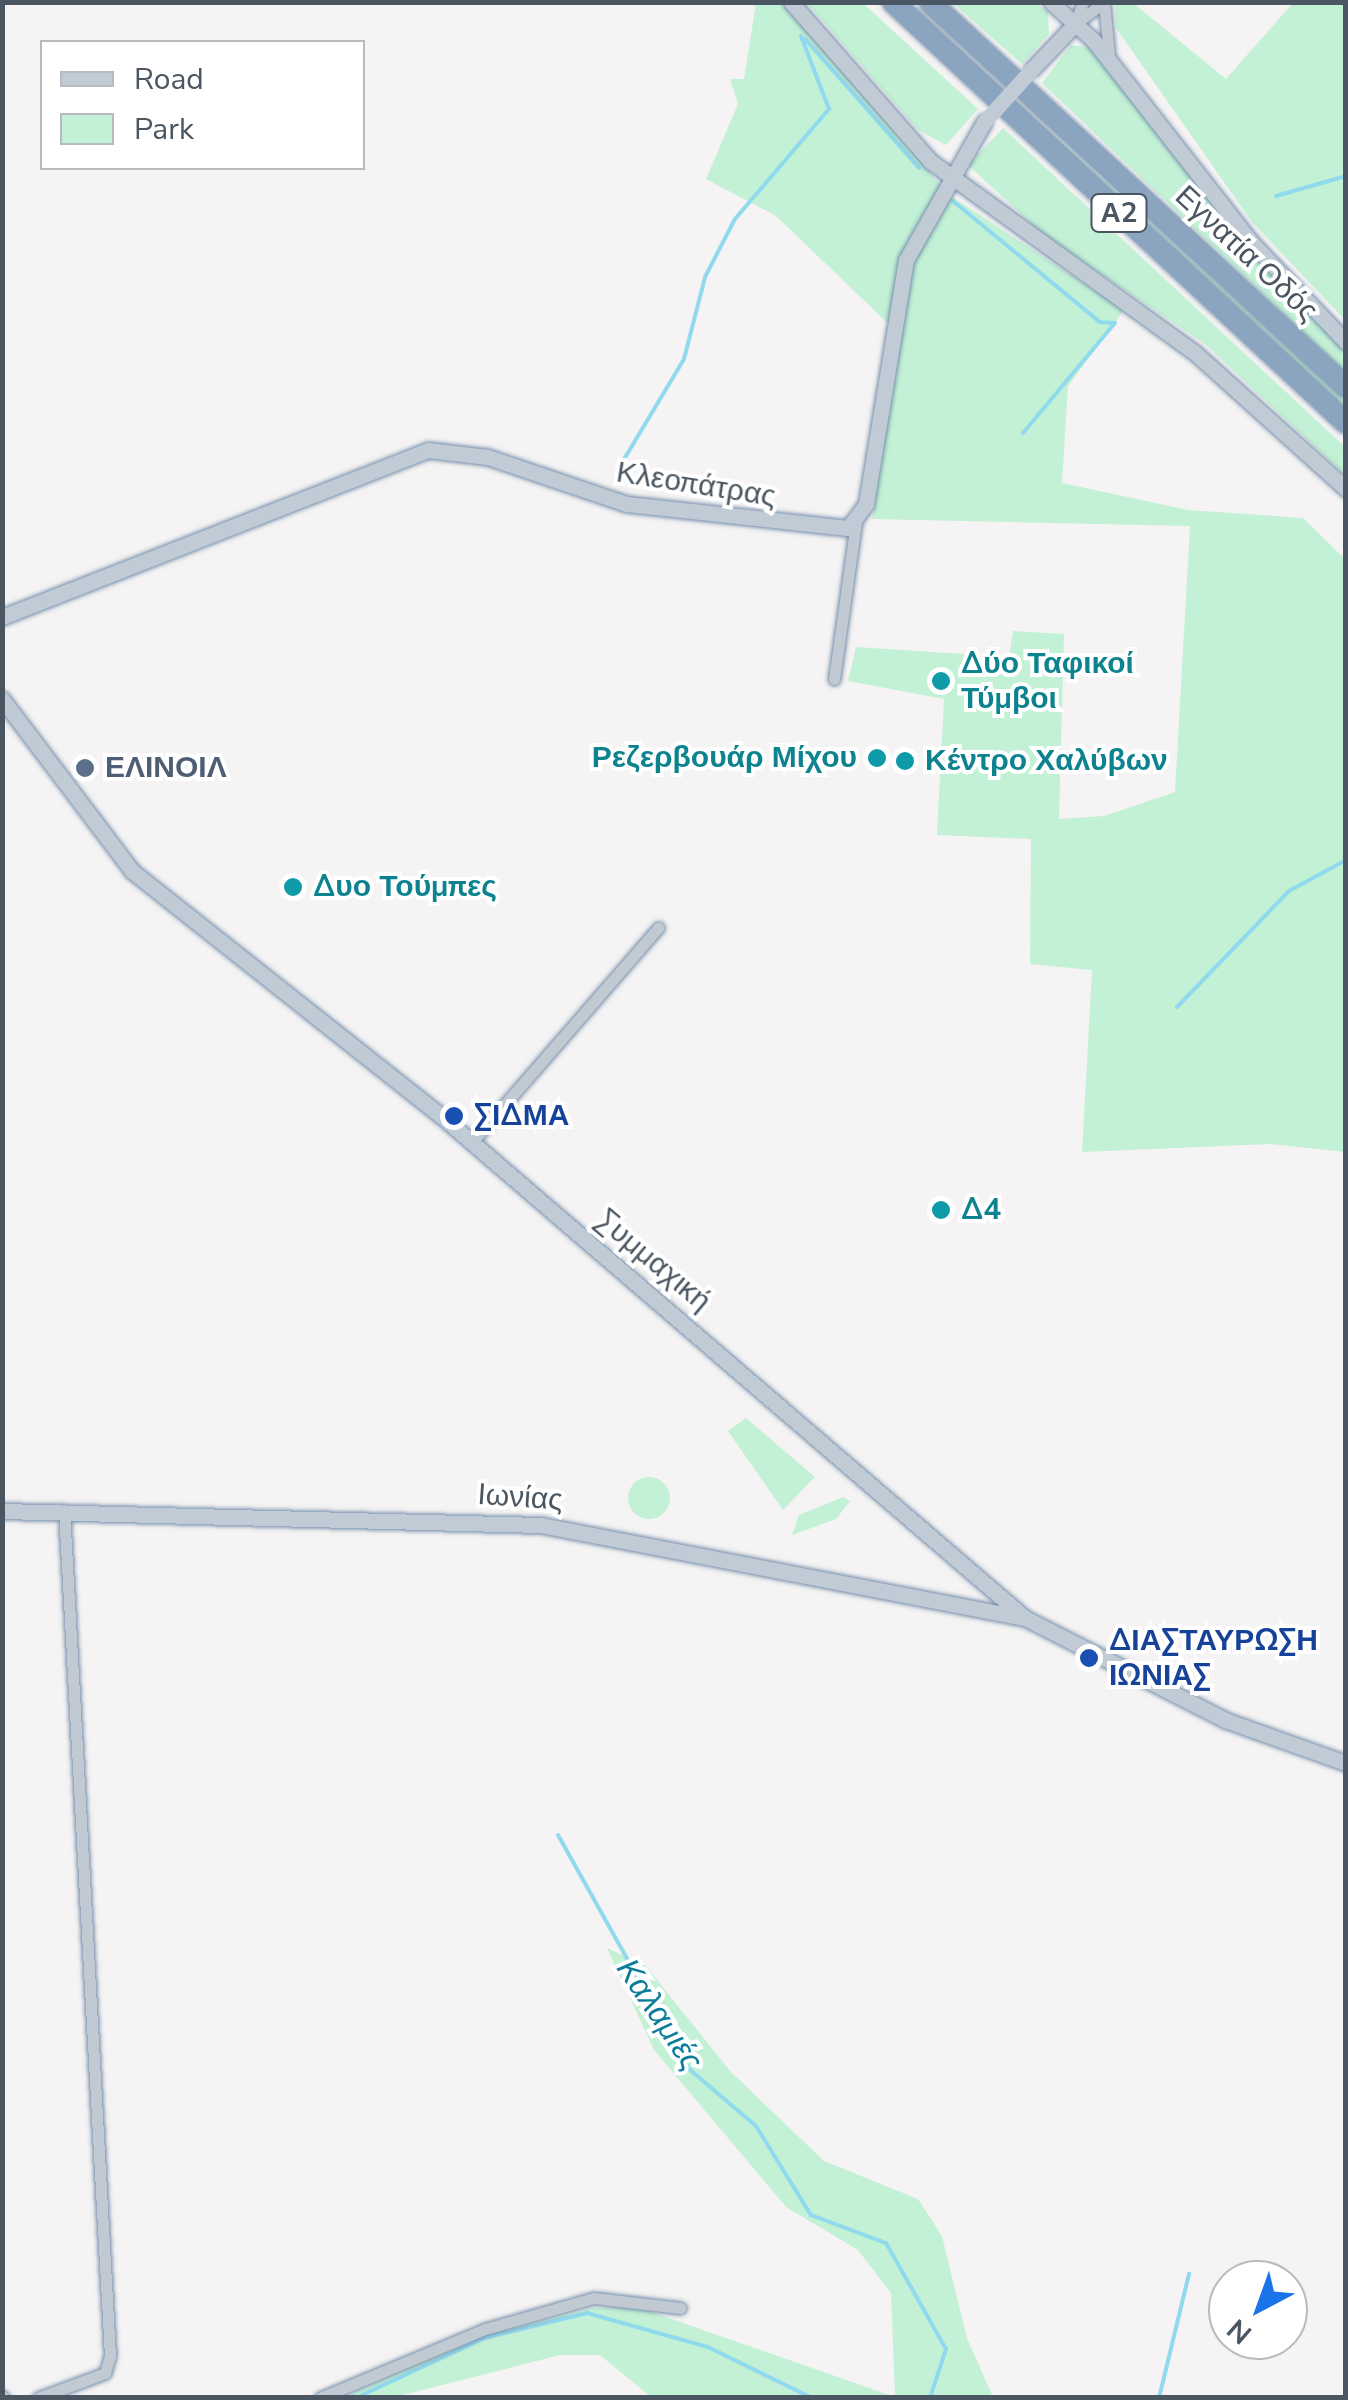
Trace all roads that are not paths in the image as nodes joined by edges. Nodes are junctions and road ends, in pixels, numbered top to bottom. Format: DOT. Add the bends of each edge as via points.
graph roads {
  1 [pos="791,2"];
  2 [pos="893,2"];
  3 [pos="930,2"];
  4 [pos="1053,2"];
  5 [pos="1081,2"];
  6 [pos="1104,2"];
  7 [pos="1075,24"];
  8 [pos="1110,59"];
  9 [pos="947,176"];
  10 [pos="1346,342"];
  11 [pos="1346,387"];
  12 [pos="1346,423"];
  13 [pos="1346,489"];
  14 [pos="856,522"];
  15 [pos="2,617"];
  16 [pos="834,679"];
  17 [pos="2,698"];
  18 [pos="658,928"];
  19 [pos="472,1142"];
  20 [pos="64,1510"];
  21 [pos="2,1511"];
  22 [pos="1003,1594"];
  23 [pos="991,1611"];
  24 [pos="1025,1618"];
  25 [pos="1346,1763"];
  26 [pos="680,2308"];
  27 [pos="38,2398"];
  28 [pos="320,2398"];
  1 -- 9 [label="street"];
  2 -- 12 [label="highway, Εγνατία Οδός / Α2"];
  3 -- 11 [label="highway, Εγνατία Οδός / Α2"];
  4 -- 5 [label="street"];
  4 -- 7 [label="street"];
  5 -- 7 [label="street"];
  6 -- 7 [label="street"];
  6 -- 8 [label="street"];
  7 -- 8 [label="street"];
  7 -- 9 [label="street, bridge" via="984,122"];
  8 -- 10 [label="street" via="1252,244"];
  9 -- 13 [label="street" via="1194,352"];
  9 -- 14 [label="street" via="902,272"];
  14 -- 15 [label="street, Κλεοπάτρας" via="809,530 627,504 488,457 428,450"];
  14 -- 16 [label="street"];
  17 -- 19 [label="street, Συμμαχική" via="119,860"];
  18 -- 19 [label="street"];
  19 -- 22 [label="street, Συμμαχική"];
  20 -- 21 [label="street, Ιωνίας"];
  20 -- 23 [label="street, Ιωνίας" via="541,1525"];
  20 -- 27 [label="street" via="110,2356 105,2374"];
  22 -- 23 [label="street"];
  22 -- 24 [label="street, Συμμαχική"];
  23 -- 24 [label="street, Ιωνίας"];
  24 -- 25 [label="street, Συμμαχική" via="1209,1713"];
  26 -- 28 [label="street" via="594,2298 485,2330"];
}
